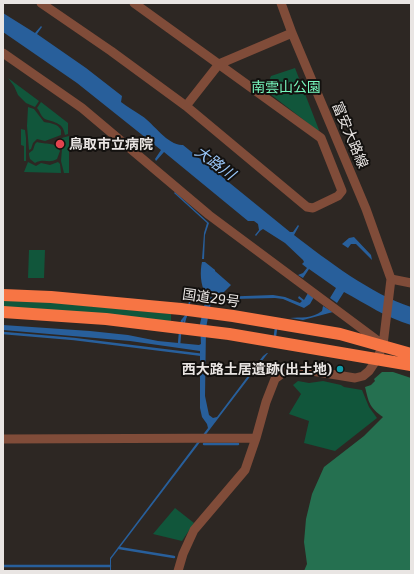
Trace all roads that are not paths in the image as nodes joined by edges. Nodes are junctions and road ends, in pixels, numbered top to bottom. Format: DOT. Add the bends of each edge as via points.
graph roads {
  1 [pos="41,3"];
  2 [pos="134,3"];
  3 [pos="280,3"];
  4 [pos="54,6"];
  5 [pos="292,33"];
  6 [pos="3,53"];
  7 [pos="219,64"];
  8 [pos="186,106"];
  9 [pos="391,279"];
  10 [pos="411,283"];
  11 [pos="3,295"];
  12 [pos="3,312"];
  13 [pos="384,345"];
  14 [pos="411,354"];
  15 [pos="377,359"];
  16 [pos="411,365"];
  17 [pos="256,438"];
  18 [pos="3,439"];
  19 [pos="178,571"];
  1 -- 4 [label="street"];
  2 -- 7 [label="street"];
  3 -- 5 [label="street, 富安大路線"];
  4 -- 8 [label="street"];
  5 -- 7 [label="street"];
  5 -- 9 [label="street, 富安大路線" via="366,209"];
  6 -- 13 [label="street" via="82,108 210,215"];
  7 -- 8 [label="street"];
  7 -- 8 [label="street" via="321,138 342,191 338,196 313,208 307,207"];
  9 -- 10 [label="street"];
  9 -- 13 [label="street"];
  11 -- 13 [label="highway, 国道29号" via="181,309 340,334"];
  12 -- 15 [label="highway" via="106,319 230,334"];
  13 -- 14 [label="highway, 国道29号"];
  13 -- 15 [label="street"];
  15 -- 16 [label="highway"];
  15 -- 17 [label="street" via="369,371 355,378 312,371 295,370 283,373 275,379"];
  17 -- 18 [label="street"];
  17 -- 19 [label="street" via="245,470 194,530"];
}
